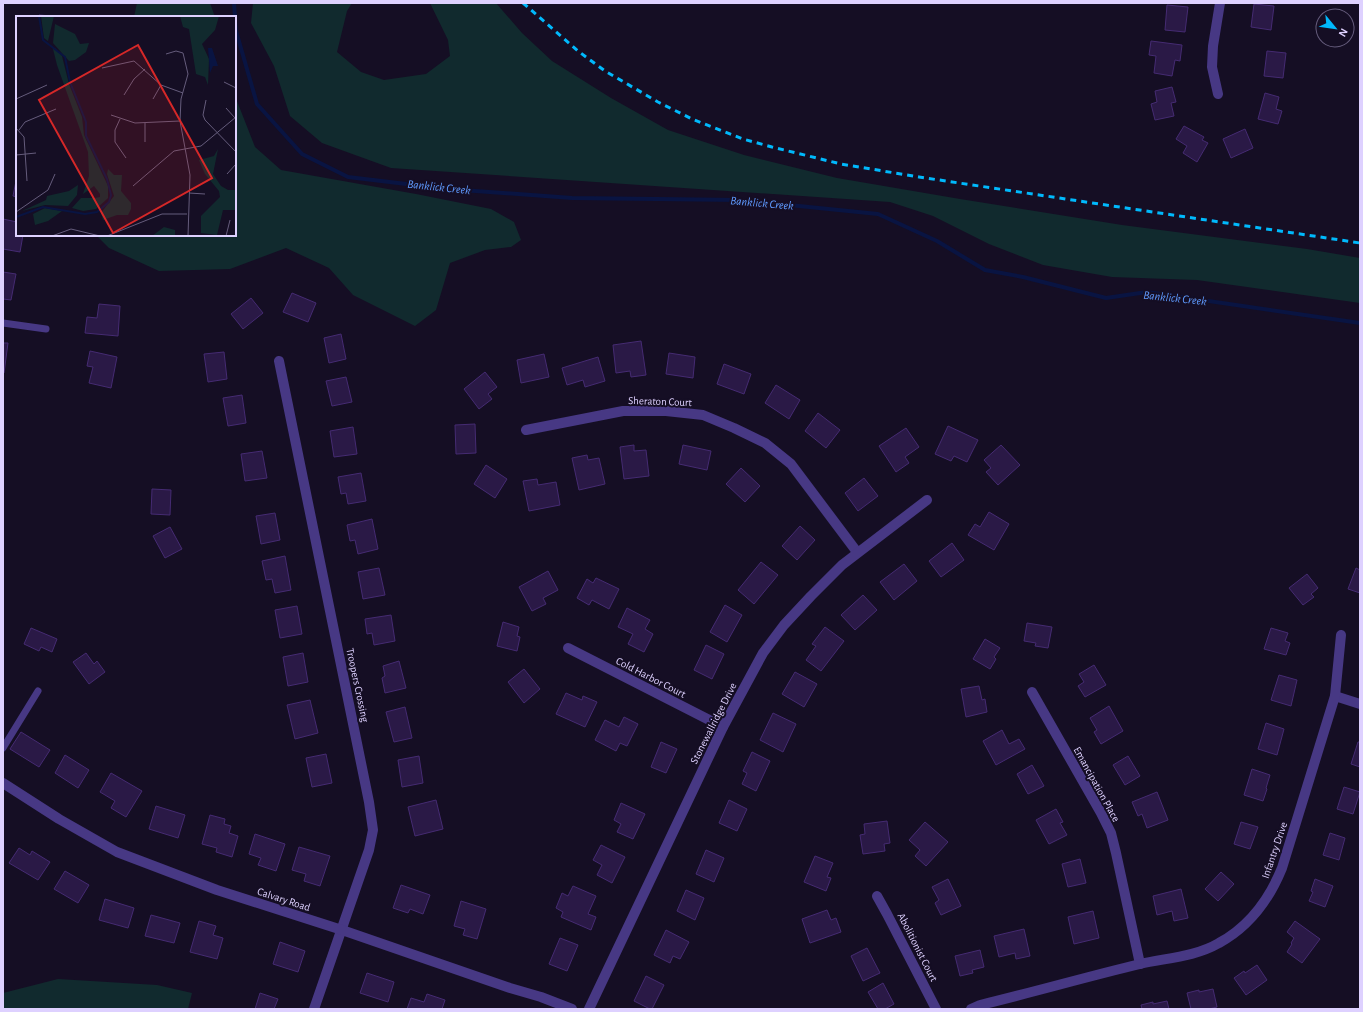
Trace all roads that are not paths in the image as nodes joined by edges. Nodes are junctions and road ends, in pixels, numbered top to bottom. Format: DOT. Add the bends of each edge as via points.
graph roads {
  1 [pos="1220,3"];
  2 [pos="1218,94"];
  3 [pos="3,323"];
  4 [pos="46,329"];
  5 [pos="279,361"];
  6 [pos="526,430"];
  7 [pos="927,500"];
  8 [pos="857,552"];
  9 [pos="1341,635"];
  10 [pos="568,648"];
  11 [pos="38,691"];
  12 [pos="1032,692"];
  13 [pos="1335,696"];
  14 [pos="1360,704"];
  15 [pos="723,727"];
  16 [pos="3,748"];
  17 [pos="3,783"];
  18 [pos="876,896"];
  19 [pos="342,930"];
  20 [pos="1140,964"];
  21 [pos="314,1009"];
  22 [pos="572,1009"];
  23 [pos="590,1009"];
  24 [pos="936,1009"];
  25 [pos="971,1009"];
  1 -- 2 [label="street" via="1212,67"];
  3 -- 4 [label="lane"];
  5 -- 19 [label="street, Troopers Crossing" via="370,802 373,830 369,850"];
  6 -- 8 [label="street, Sheraton Court" via="623,411 666,411 703,415 765,443 791,464"];
  7 -- 8 [label="street, Stonewallridge Drive"];
  8 -- 15 [label="street, Stonewallridge Drive" via="784,625 763,653"];
  9 -- 13 [label="street, Infantry Drive"];
  10 -- 15 [label="street, Cold Harbor Court"];
  11 -- 16 [label="lane"];
  12 -- 20 [label="street, Emancipation Place" via="1111,833"];
  13 -- 14 [label="street"];
  13 -- 20 [label="street, Infantry Drive" via="1282,868 1275,887 1265,902 1240,929 1219,943 1194,954"];
  15 -- 23 [label="street, Stonewallridge Drive"];
  17 -- 19 [label="street, Calvary Road" via="117,852 217,890"];
  18 -- 24 [label="street, Abolitionist Court"];
  19 -- 21 [label="street, Troopers Crossing"];
  19 -- 22 [label="street, Calvary Road"];
  20 -- 25 [label="street, Infantry Drive"];
}
